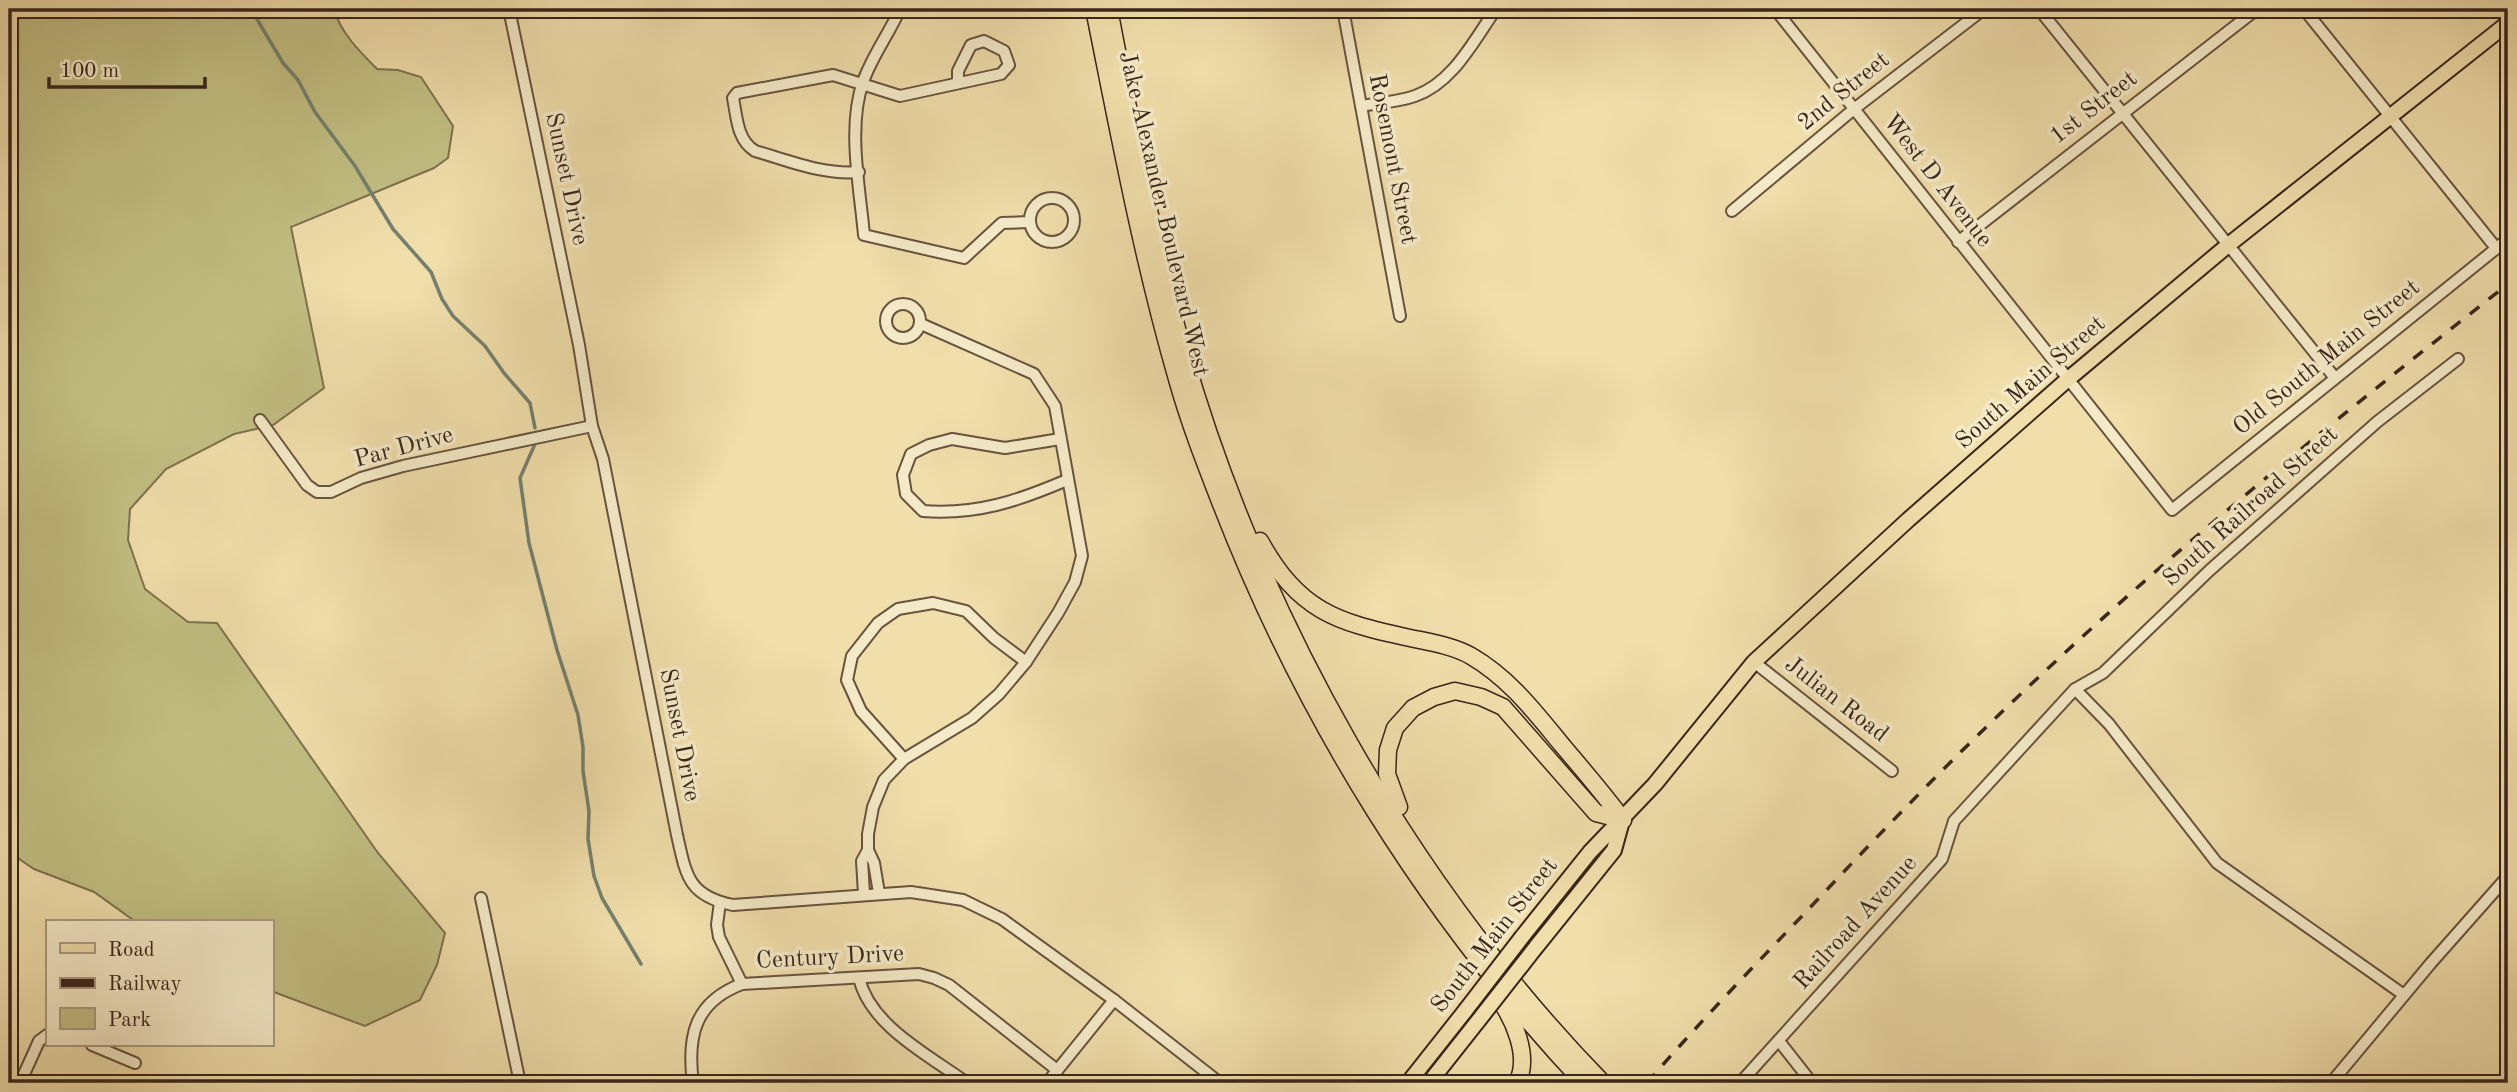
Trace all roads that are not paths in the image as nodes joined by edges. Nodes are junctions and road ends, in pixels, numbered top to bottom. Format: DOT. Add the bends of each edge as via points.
graph roads {
  1 [pos="509,9"];
  2 [pos="900,9"];
  3 [pos="1094,9"];
  4 [pos="1109,9"];
  5 [pos="1343,9"];
  6 [pos="1496,9"];
  7 [pos="1775,9"];
  8 [pos="1984,9"];
  9 [pos="2039,9"];
  10 [pos="2257,9"];
  11 [pos="2304,9"];
  12 [pos="2508,10"];
  13 [pos="2506,24"];
  14 [pos="958,82"];
  15 [pos="862,85"];
  16 [pos="1361,106"];
  17 [pos="1854,109"];
  18 [pos="2121,113"];
  19 [pos="2389,116"];
  20 [pos="859,172"];
  21 [pos="1732,211"];
  22 [pos="1028,222"];
  23 [pos="1153,233"];
  24 [pos="2508,239"];
  25 [pos="1958,242"];
  26 [pos="2227,246"];
  27 [pos="2496,248"];
  28 [pos="1400,316"];
  29 [pos="921,324"];
  30 [pos="2458,359"];
  31 [pos="2334,378"];
  32 [pos="2067,380"];
  33 [pos="260,420"];
  34 [pos="592,426"];
  35 [pos="1060,439"];
  36 [pos="1067,480"];
  37 [pos="2172,510"];
  38 [pos="1026,662"];
  39 [pos="1754,662"];
  40 [pos="2075,689"];
  41 [pos="904,759"];
  42 [pos="1892,771"];
  43 [pos="1623,820"];
  44 [pos="868,850"];
  45 [pos="2508,876"];
  46 [pos="879,893"];
  47 [pos="864,894"];
  48 [pos="481,898"];
  49 [pos="720,902"];
  50 [pos="1448,908"];
  51 [pos="859,978"];
  52 [pos="742,984"];
  53 [pos="2404,995"];
  54 [pos="1114,1000"];
  55 [pos="46,1036"];
  56 [pos="1779,1041"];
  57 [pos="94,1046"];
  58 [pos="135,1063"];
  59 [pos="1057,1070"];
  60 [pos="516,1081"];
  61 [pos="20,1083"];
  62 [pos="693,1083"];
  63 [pos="967,1083"];
  64 [pos="1047,1083"];
  65 [pos="1220,1083"];
  66 [pos="1408,1083"];
  67 [pos="1429,1083"];
  68 [pos="1517,1083"];
  69 [pos="1584,1083"];
  70 [pos="1603,1083"];
  71 [pos="1740,1083"];
  72 [pos="1812,1083"];
  73 [pos="2330,1083"];
  1 -- 34 [label="street, Sunset Drive"];
  2 -- 15 [label="street"];
  3 -- 50 [label="highway, Jake Alexander Boulevard West" via="1153,292 1207,468 1276,634 1304,688 1348,768"];
  4 -- 23 [label="highway, Jake Alexander Boulevard West"];
  5 -- 16 [label="street, Rosemont Street"];
  6 -- 16 [label="street" via="1443,80 1429,91"];
  7 -- 17 [label="street, West D Avenue"];
  8 -- 17 [label="street, 2nd Street"];
  9 -- 18 [label="street"];
  10 -- 18 [label="street, 1st Street"];
  11 -- 19 [label="street"];
  12 -- 13 [label="main road"];
  13 -- 19 [label="main road, South Main Street"];
  14 -- 14 [label="street" via="958,71 971,45 984,41 1004,51 1009,65 1001,74"];
  14 -- 15 [label="street" via="900,96"];
  15 -- 20 [label="street" via="856,125"];
  15 -- 20 [label="street" via="834,75 737,93 733,98 741,137 755,151 820,170"];
  16 -- 28 [label="street, Rosemont Street"];
  17 -- 21 [label="street, 2nd Street"];
  17 -- 25 [label="street, West D Avenue"];
  18 -- 25 [label="street, 1st Street"];
  18 -- 26 [label="street"];
  19 -- 26 [label="main road, South Main Street"];
  19 -- 27 [label="street"];
  20 -- 22 [label="street" via="864,235 964,258 1002,223"];
  22 -- 22 [label="street" via="1034,205 1050,197 1066,202 1074,218 1069,235 1054,243 1037,238"];
  23 -- 43 [label="highway" via="1256,534 1289,585 1329,616 1458,650 1492,669 1516,689"];
  23 -- 50 [label="highway" via="1209,431 1268,582 1338,722"];
  24 -- 27 [label="street, Old South Main Street"];
  25 -- 32 [label="street, West D Avenue"];
  26 -- 31 [label="street"];
  26 -- 32 [label="main road, South Main Street"];
  27 -- 31 [label="street, Old South Main Street"];
  29 -- 35 [label="street" via="1034,374 1055,406"];
  30 -- 40 [label="street, South Railroad Street" via="2377,422 2210,570 2103,673"];
  31 -- 37 [label="street, Old South Main Street"];
  32 -- 37 [label="street, West D Avenue"];
  32 -- 39 [label="main road, South Main Street"];
  33 -- 34 [label="street, Par Drive" via="317,492 331,492 403,466"];
  34 -- 49 [label="street, Sunset Drive" via="603,459 686,875 702,894"];
  35 -- 36 [label="street"];
  35 -- 36 [label="street" via="1005,448 952,439 911,454 902,475 906,494 923,511 948,513 996,507"];
  36 -- 38 [label="street" via="1082,556 1075,582"];
  38 -- 41 [label="street" via="972,718"];
  38 -- 41 [label="street" via="965,611 933,603 898,608 878,623 852,656 847,680 862,710"];
  39 -- 42 [label="street, Julian Road"];
  39 -- 43 [label="main road, South Main Street"];
  40 -- 53 [label="street" via="2109,724 2217,863"];
  40 -- 56 [label="street, Railroad Avenue" via="1954,821 1942,859"];
  41 -- 44 [label="street" via="878,793"];
  43 -- 50 [label="highway" via="1596,813 1503,706 1455,691 1413,708 1395,729 1387,774 1394,799"];
  43 -- 66 [label="main road, South Main Street, bridge" via="1590,852"];
  43 -- 67 [label="main road, South Main Street, bridge" via="1614,850"];
  44 -- 46 [label="street"];
  44 -- 47 [label="street" via="862,862"];
  45 -- 53 [label="street"];
  46 -- 47 [label="street, Sunset Drive"];
  46 -- 54 [label="street, Sunset Drive" via="926,892 982,908"];
  47 -- 49 [label="street, Sunset Drive" via="755,905"];
  48 -- 60 [label="street"];
  49 -- 52 [label="street" via="719,937"];
  50 -- 68 [label="highway" via="1461,949 1516,1028 1521,1052"];
  50 -- 69 [label="highway" via="1492,977"];
  50 -- 70 [label="highway"];
  51 -- 52 [label="street, Century Drive"];
  51 -- 59 [label="street, Century Drive" via="919,974 934,978"];
  51 -- 63 [label="street" via="876,1014"];
  52 -- 62 [label="street" via="720,994 699,1018 691,1040"];
  53 -- 73 [label="street"];
  54 -- 59 [label="street"];
  54 -- 65 [label="street, Sunset Drive"];
  55 -- 61 [label="street" via="39,1041"];
  56 -- 71 [label="street, Railroad Avenue"];
  56 -- 72 [label="street"];
  57 -- 58 [label="street"];
  59 -- 64 [label="street"];
}
